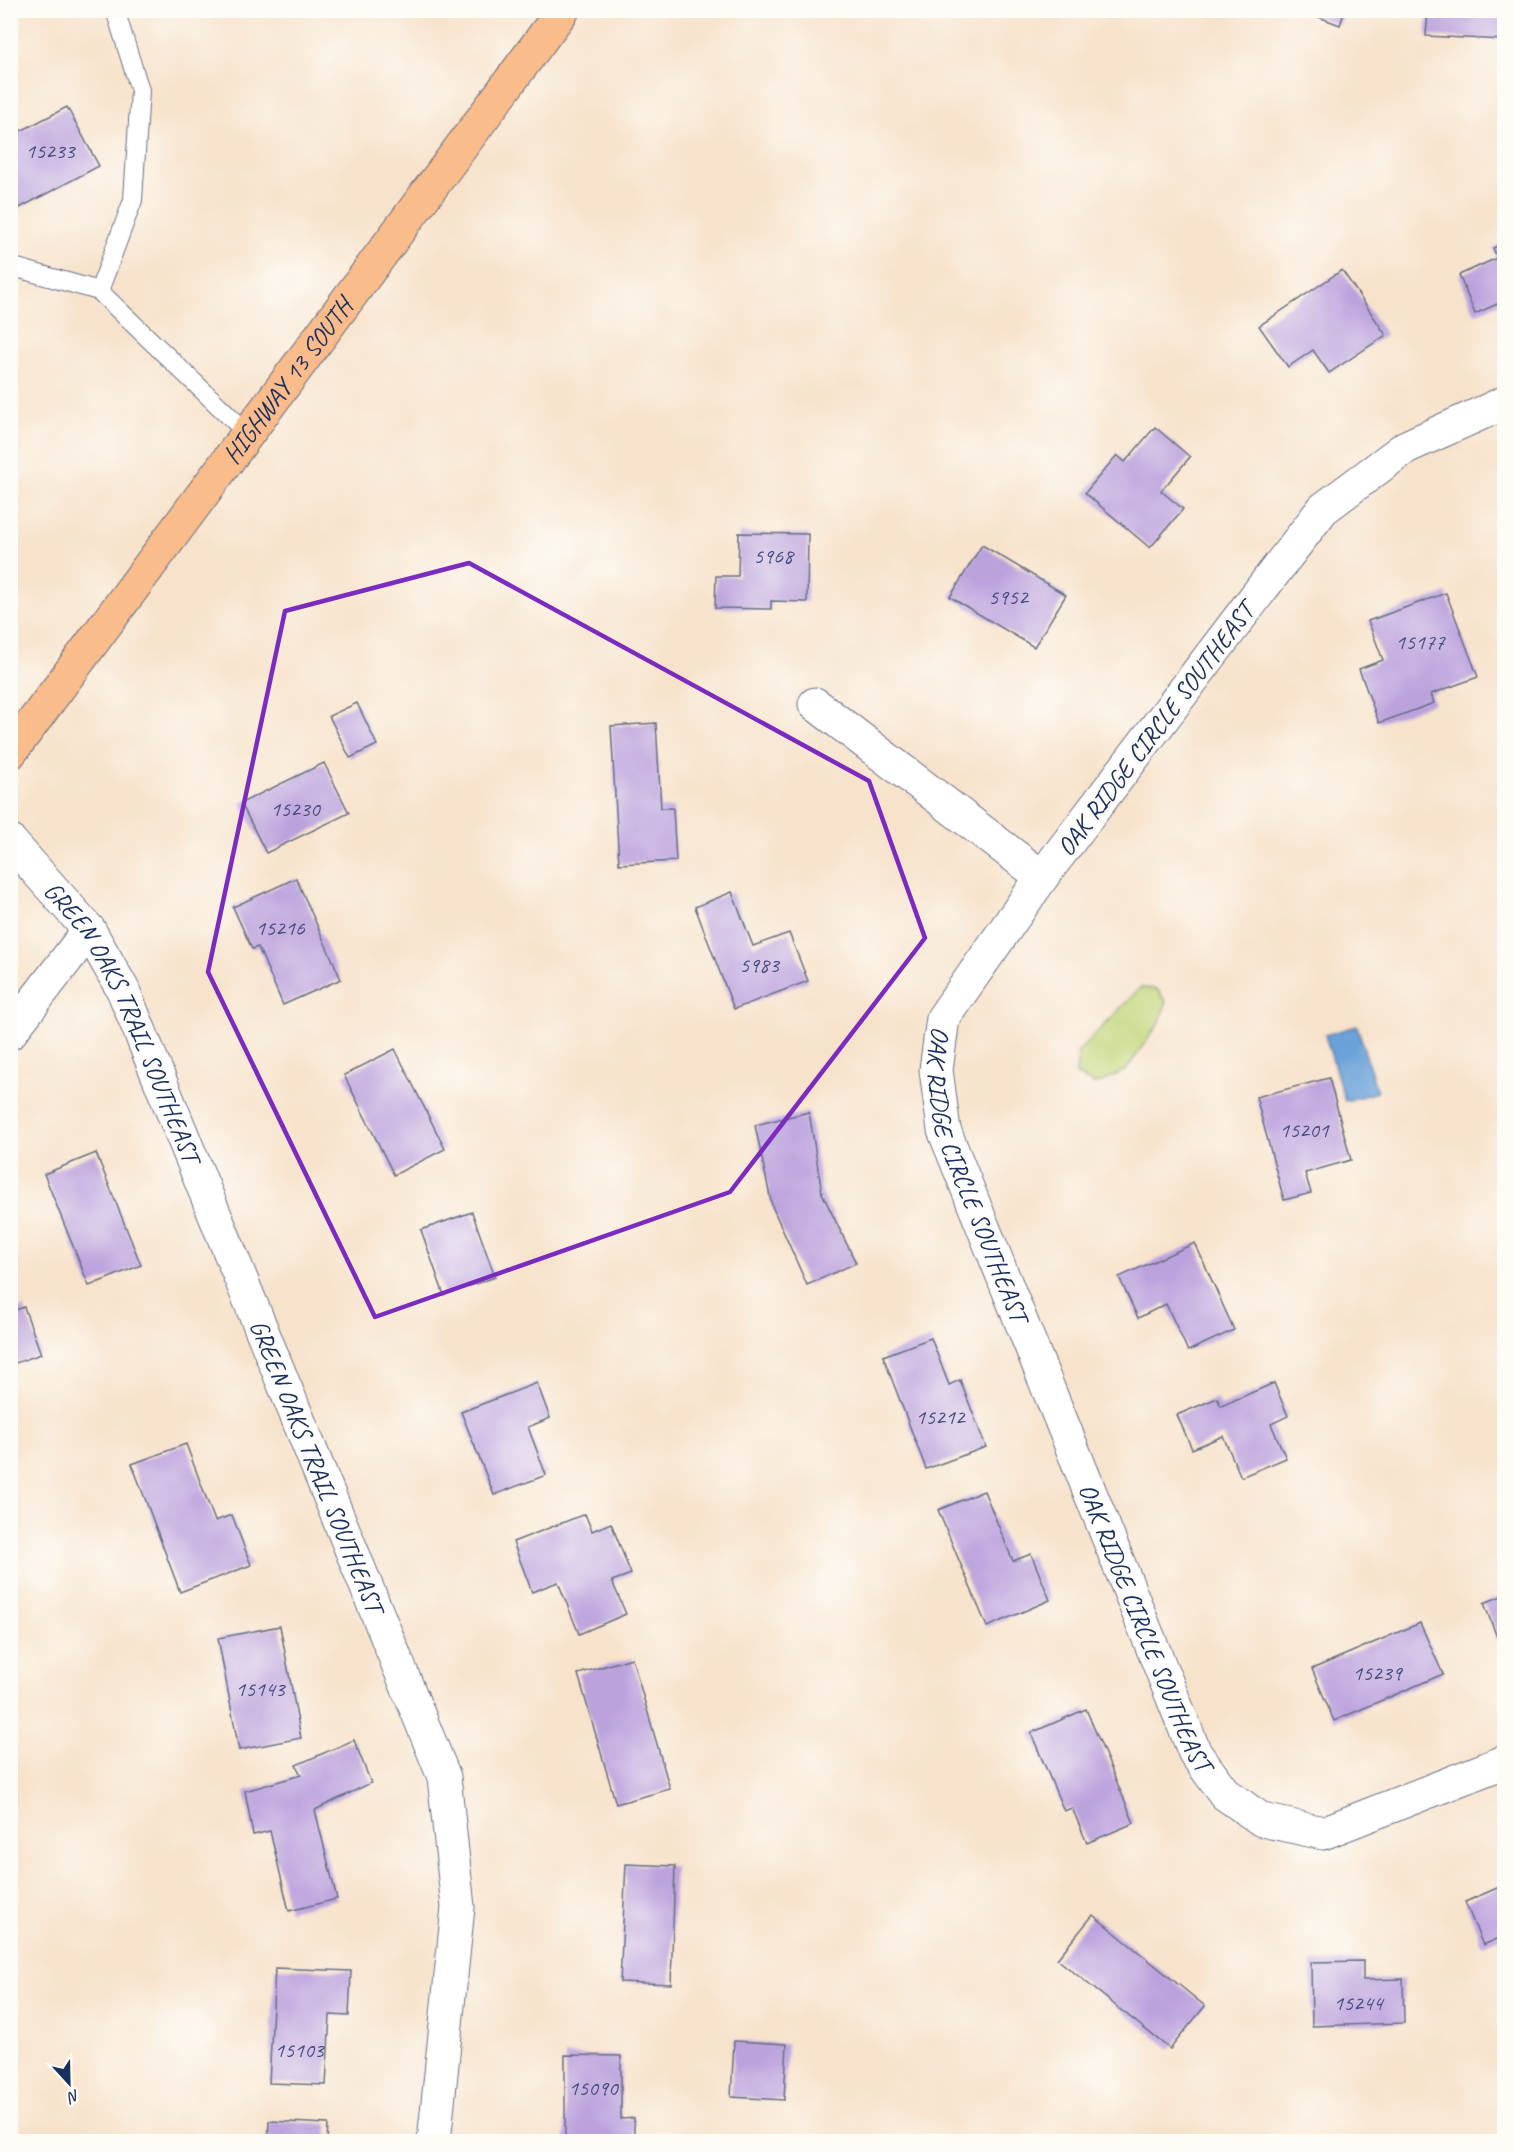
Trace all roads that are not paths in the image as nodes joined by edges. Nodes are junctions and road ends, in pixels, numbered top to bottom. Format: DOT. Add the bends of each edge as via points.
graph roads {
  1 [pos="115,10"];
  2 [pos="563,10"];
  3 [pos="10,266"];
  4 [pos="99,291"];
  5 [pos="1504,403"];
  6 [pos="248,434"];
  7 [pos="814,704"];
  8 [pos="10,753"];
  9 [pos="10,841"];
  10 [pos="1042,877"];
  11 [pos="89,930"];
  12 [pos="10,1033"];
  13 [pos="1504,1762"];
  14 [pos="434,2142"];
  1 -- 4 [label="lane" via="140,90 133,200"];
  2 -- 6 [label="main road, HIGHWAY 13 SOUTH"];
  3 -- 4 [label="lane"];
  4 -- 6 [label="lane"];
  5 -- 10 [label="street, OAK RIDGE CIRCLE SOUTHEAST" via="1406,447 1323,509"];
  6 -- 8 [label="main road, HIGHWAY 13 SOUTH"];
  7 -- 10 [label="street"];
  9 -- 11 [label="street, GREEN OAKS TRAIL SOUTHEAST"];
  10 -- 13 [label="street, OAK RIDGE CIRCLE SOUTHEAST" via="942,1017 936,1070 944,1130 1195,1753 1225,1794 1262,1820 1323,1833"];
  11 -- 12 [label="street"];
  11 -- 14 [label="street, GREEN OAKS TRAIL SOUTHEAST" via="123,990 444,1777 458,1907"];
}
